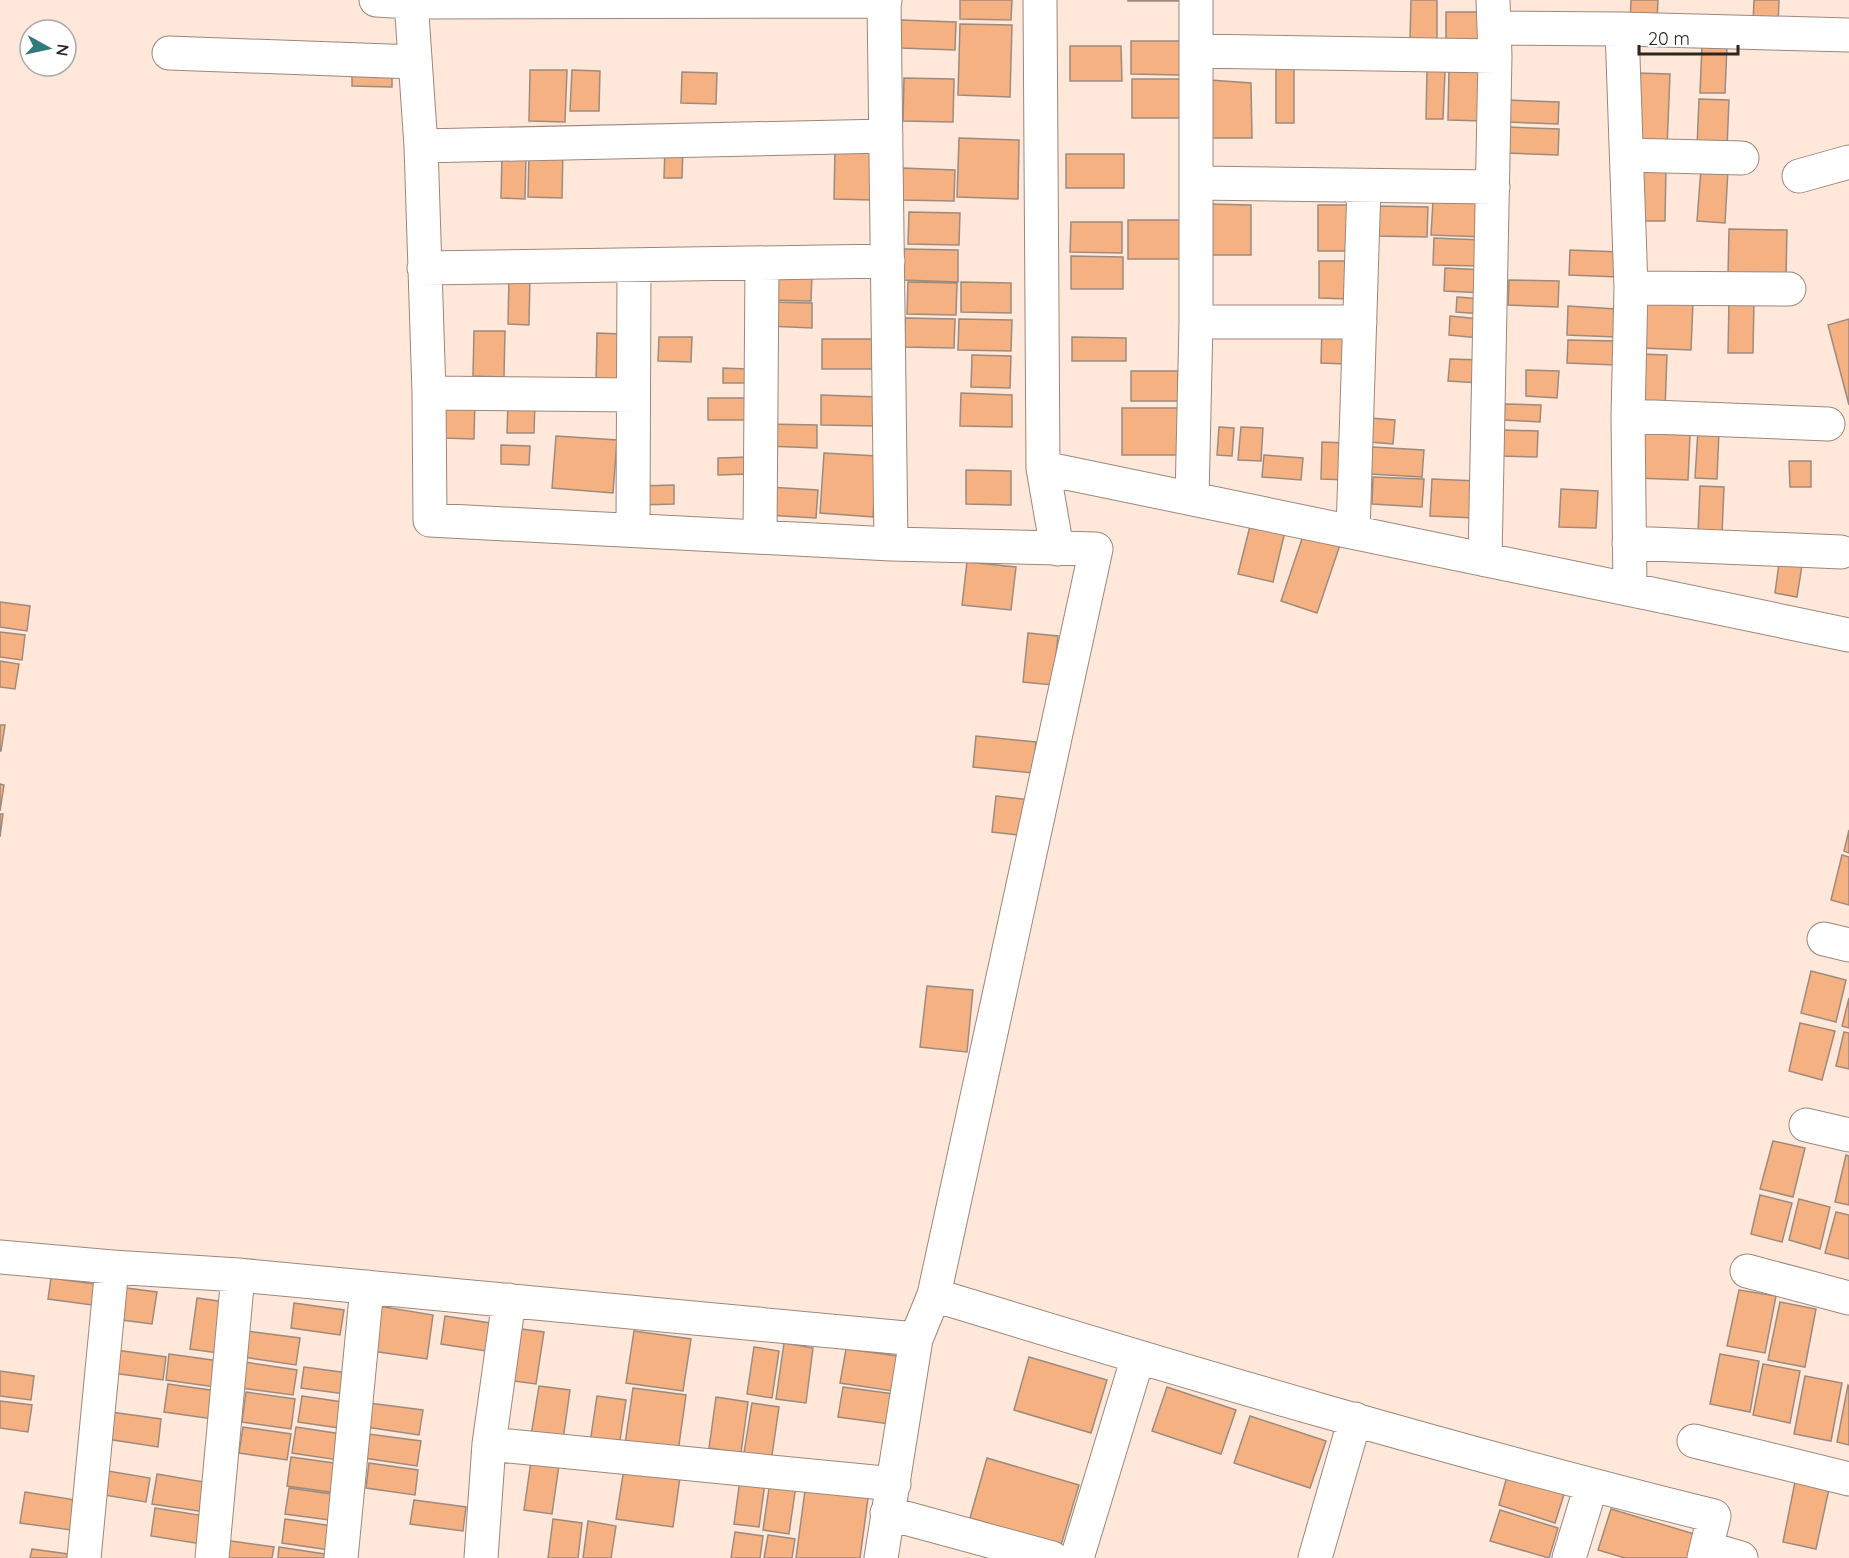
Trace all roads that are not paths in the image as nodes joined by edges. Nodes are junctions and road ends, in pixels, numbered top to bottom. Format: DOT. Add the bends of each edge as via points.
graph roads {
  1 [pos="376,0"];
  2 [pos="1041,0"];
  3 [pos="1196,0"];
  4 [pos="411,1"];
  5 [pos="884,1"];
  6 [pos="1494,28"];
  7 [pos="1622,29"];
  8 [pos="1849,35"];
  9 [pos="1196,51"];
  10 [pos="169,53"];
  11 [pos="416,62"];
  12 [pos="886,136"];
  13 [pos="421,146"];
  14 [pos="1627,155"];
  15 [pos="1742,158"];
  16 [pos="1849,162"];
  17 [pos="1799,176"];
  18 [pos="1196,183"];
  19 [pos="1364,186"];
  20 [pos="1493,187"];
  21 [pos="888,261"];
  22 [pos="762,263"];
  23 [pos="634,265"];
  24 [pos="424,268"];
  25 [pos="1631,288"];
  26 [pos="1789,289"];
  27 [pos="1196,322"];
  28 [pos="1360,322"];
  29 [pos="429,393"];
  30 [pos="633,395"];
  31 [pos="1628,416"];
  32 [pos="1828,424"];
  33 [pos="1043,468"];
  34 [pos="1192,499"];
  35 [pos="633,530"];
  36 [pos="1353,532"];
  37 [pos="760,537"];
  38 [pos="1629,543"];
  39 [pos="891,544"];
  40 [pos="1057,549"];
  41 [pos="1841,552"];
  42 [pos="1485,560"];
  43 [pos="1630,590"];
  44 [pos="1849,635"];
  45 [pos="1806,1125"];
  46 [pos="1849,1135"];
  47 [pos="0,1257"];
  48 [pos="112,1268"];
  49 [pos="1747,1271"];
  50 [pos="238,1275"];
  51 [pos="367,1287"];
  52 [pos="934,1295"];
  53 [pos="1849,1298"];
  54 [pos="509,1300"];
  55 [pos="916,1339"];
  56 [pos="1138,1357"];
  57 [pos="1355,1419"];
  58 [pos="1694,1441"];
  59 [pos="489,1444"];
  60 [pos="1849,1479"];
  61 [pos="1591,1486"];
  62 [pos="891,1499"];
  63 [pos="1705,1553"];
  64 [pos="84,1558"];
  65 [pos="212,1558"];
  66 [pos="341,1558"];
  67 [pos="481,1558"];
  68 [pos="881,1558"];
  69 [pos="1052,1558"];
  70 [pos="1077,1558"];
  71 [pos="1315,1558"];
  72 [pos="1569,1558"];
  73 [pos="1741,1558"];
  1 -- 4 [label="street"];
  2 -- 33 [label="street"];
  3 -- 9 [label="street"];
  4 -- 5 [label="street"];
  4 -- 11 [label="street"];
  5 -- 12 [label="street"];
  6 -- 7 [label="street"];
  6 -- 9 [label="street"];
  6 -- 20 [label="street"];
  7 -- 8 [label="street"];
  7 -- 14 [label="street"];
  9 -- 18 [label="street"];
  10 -- 11 [label="street"];
  11 -- 13 [label="street"];
  12 -- 13 [label="street"];
  12 -- 21 [label="street"];
  13 -- 24 [label="street"];
  14 -- 15 [label="street"];
  14 -- 25 [label="street"];
  16 -- 17 [label="street"];
  18 -- 19 [label="street"];
  18 -- 27 [label="street"];
  19 -- 20 [label="street"];
  19 -- 28 [label="street"];
  20 -- 42 [label="street"];
  21 -- 22 [label="street"];
  21 -- 39 [label="street"];
  22 -- 23 [label="street"];
  22 -- 37 [label="street"];
  23 -- 24 [label="street"];
  23 -- 30 [label="street"];
  24 -- 29 [label="street"];
  25 -- 26 [label="street"];
  25 -- 31 [label="street"];
  27 -- 28 [label="street"];
  27 -- 34 [label="street"];
  28 -- 36 [label="street"];
  29 -- 30 [label="street"];
  29 -- 35 [label="street" via="430,520"];
  30 -- 35 [label="street"];
  31 -- 32 [label="street"];
  31 -- 38 [label="street"];
  33 -- 34 [label="street"];
  33 -- 40 [label="street"];
  34 -- 36 [label="street"];
  35 -- 37 [label="street"];
  36 -- 42 [label="street"];
  37 -- 39 [label="street"];
  38 -- 41 [label="street"];
  38 -- 43 [label="street"];
  39 -- 40 [label="street"];
  40 -- 52 [label="street" via="1096,549"];
  42 -- 43 [label="street"];
  43 -- 44 [label="street"];
  45 -- 46 [label="street"];
  47 -- 48 [label="street"];
  48 -- 50 [label="street"];
  48 -- 64 [label="street"];
  49 -- 53 [label="street"];
  50 -- 51 [label="street"];
  50 -- 65 [label="street"];
  51 -- 54 [label="street"];
  51 -- 66 [label="street"];
  52 -- 55 [label="street"];
  52 -- 56 [label="street"];
  54 -- 55 [label="street"];
  54 -- 59 [label="street"];
  55 -- 62 [label="street"];
  56 -- 57 [label="street"];
  56 -- 70 [label="street"];
  57 -- 61 [label="street"];
  57 -- 71 [label="street"];
  58 -- 60 [label="street"];
  59 -- 62 [label="street"];
  59 -- 67 [label="street"];
  61 -- 63 [label="street" via="1714,1516"];
  61 -- 72 [label="street"];
  62 -- 68 [label="street"];
  62 -- 69 [label="street"];
  63 -- 73 [label="street"];
}
